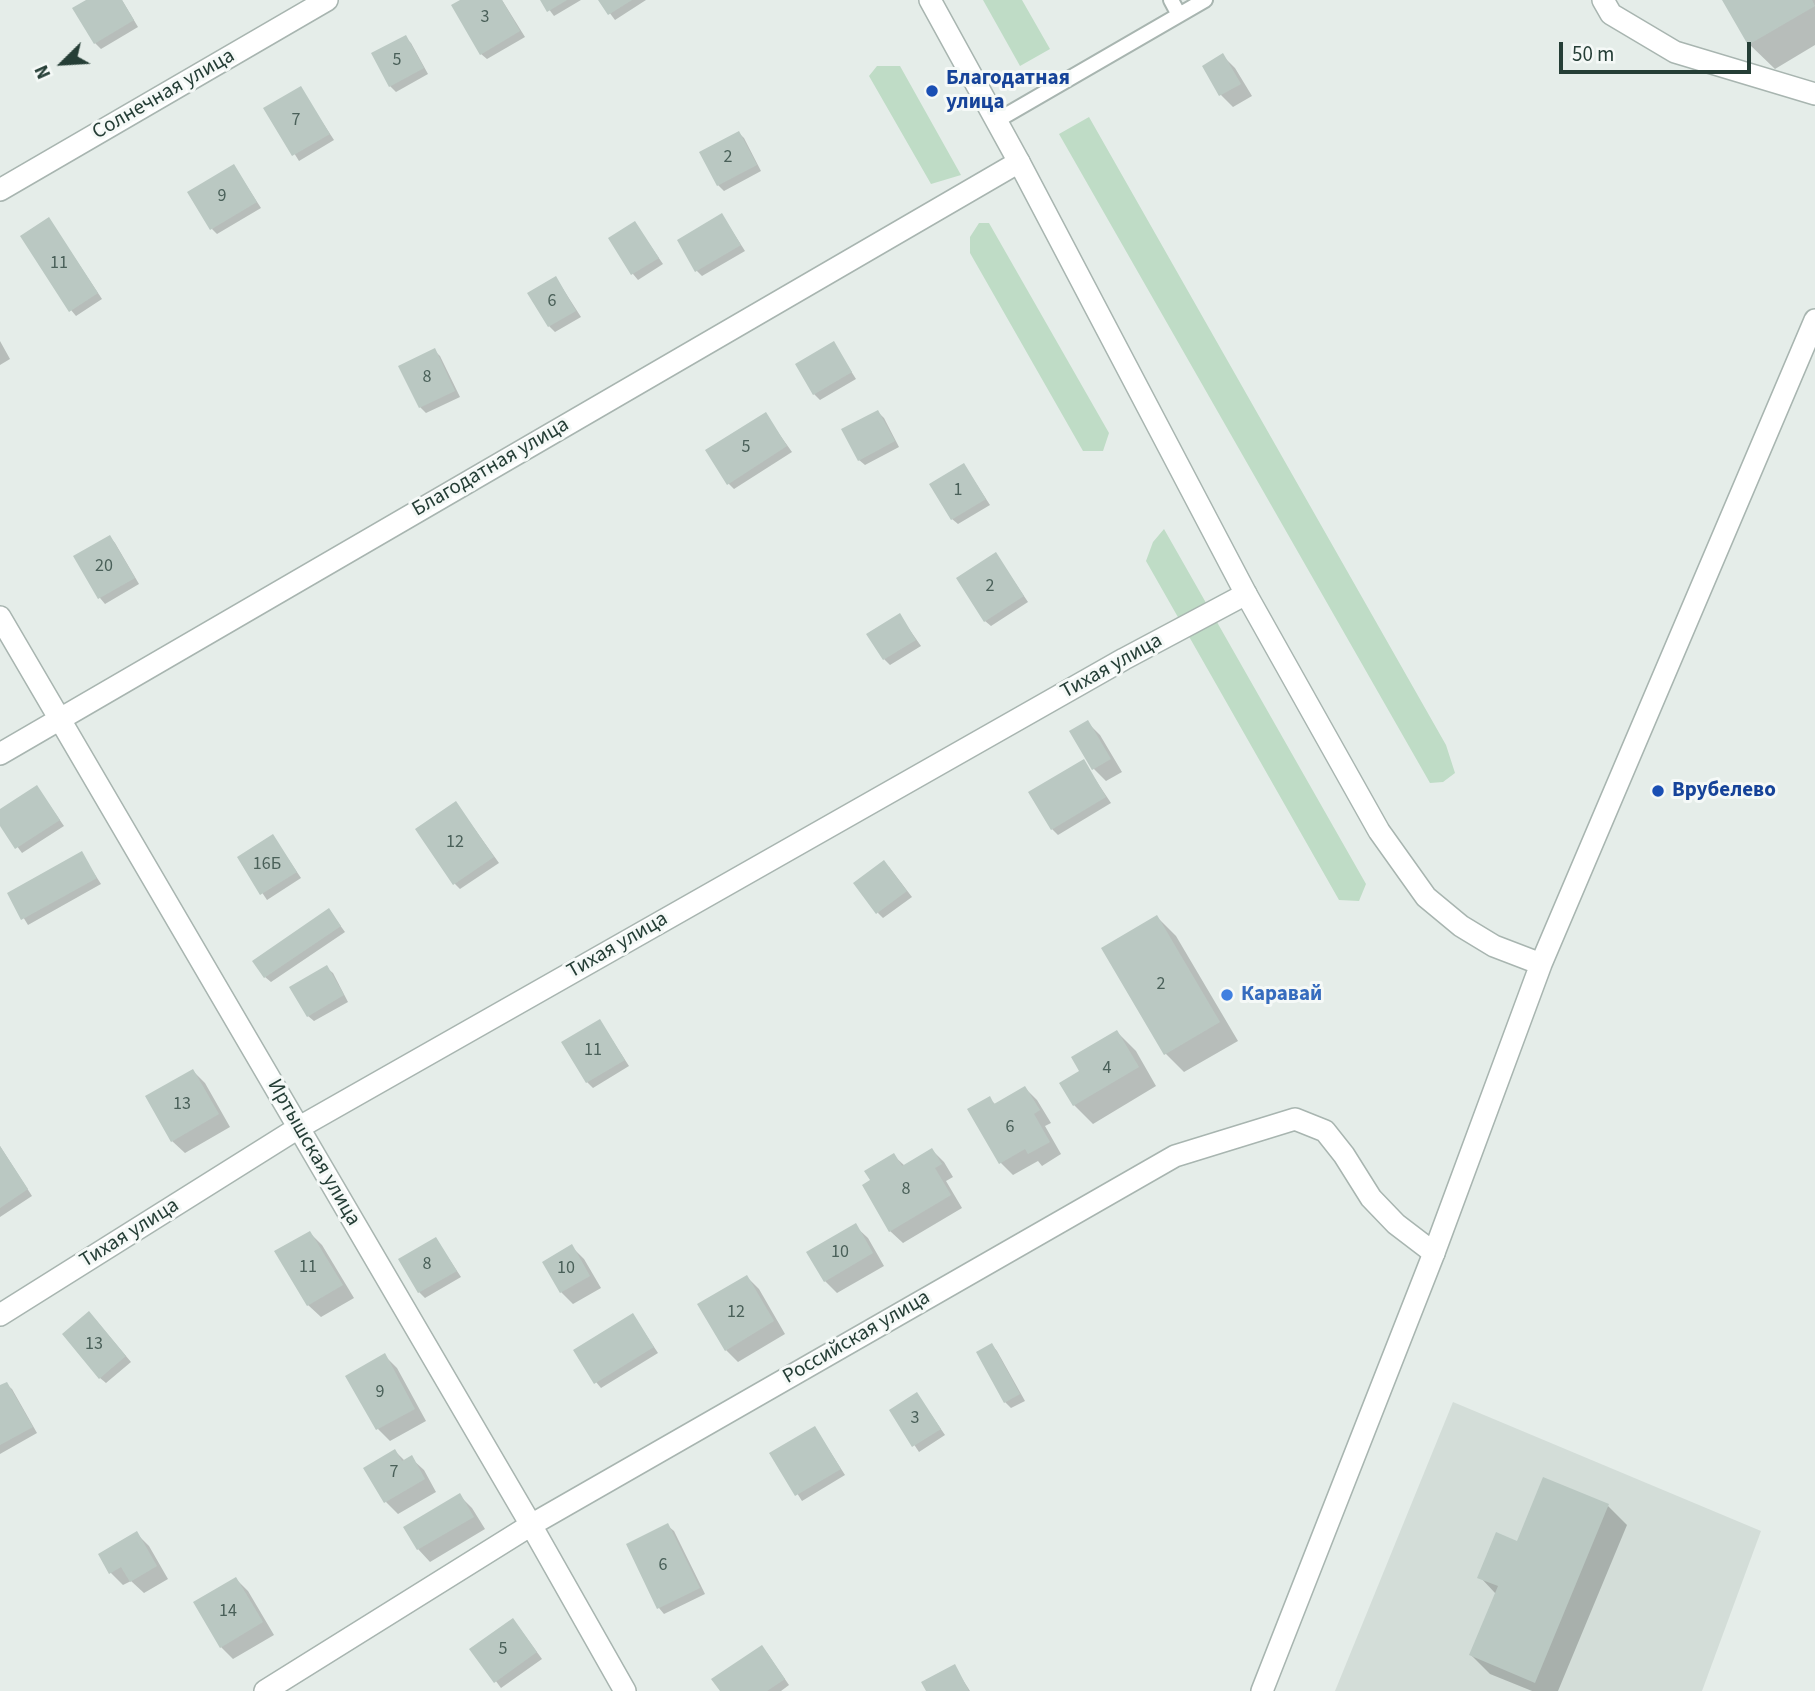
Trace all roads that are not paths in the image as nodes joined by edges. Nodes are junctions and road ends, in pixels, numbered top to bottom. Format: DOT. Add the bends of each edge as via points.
graph roads {
  1 [pos="327,0"];
  2 [pos="930,0"];
  3 [pos="1171,0"];
  4 [pos="1205,0"];
  5 [pos="1604,0"];
  6 [pos="1179,15"];
  7 [pos="1815,94"];
  8 [pos="996,121"];
  9 [pos="1019,162"];
  10 [pos="0,190"];
  11 [pos="1815,320"];
  12 [pos="1246,594"];
  13 [pos="0,617"];
  14 [pos="59,718"];
  15 [pos="0,754"];
  16 [pos="1541,964"];
  17 [pos="298,1128"];
  18 [pos="1434,1253"];
  19 [pos="0,1315"];
  20 [pos="531,1525"];
  21 [pos="265,1691"];
  22 [pos="625,1691"];
  23 [pos="1262,1691"];
  1 -- 10 [label="street, Солнечная улица"];
  2 -- 8 [label="street"];
  3 -- 6 [label="lane"];
  4 -- 6 [label="lane"];
  5 -- 7 [label="street" via="1611,14 1675,52"];
  6 -- 8 [label="lane"];
  8 -- 9 [label="street"];
  9 -- 12 [label="street"];
  9 -- 14 [label="street, Благодатная улица"];
  11 -- 16 [label="street"];
  12 -- 16 [label="street" via="1379,831 1426,897 1494,946"];
  12 -- 17 [label="street, Тихая улица"];
  13 -- 14 [label="street, Иртышская улица"];
  14 -- 15 [label="street, Благодатная улица"];
  14 -- 17 [label="street, Иртышская улица"];
  16 -- 18 [label="street"];
  17 -- 19 [label="street, Тихая улица"];
  17 -- 20 [label="street, Иртышская улица"];
  18 -- 20 [label="street, Российская улица" via="1371,1198 1325,1131 1295,1119 1175,1156"];
  18 -- 23 [label="street"];
  20 -- 21 [label="street, Российская улица"];
  20 -- 22 [label="street, Иртышская улица"];
}
